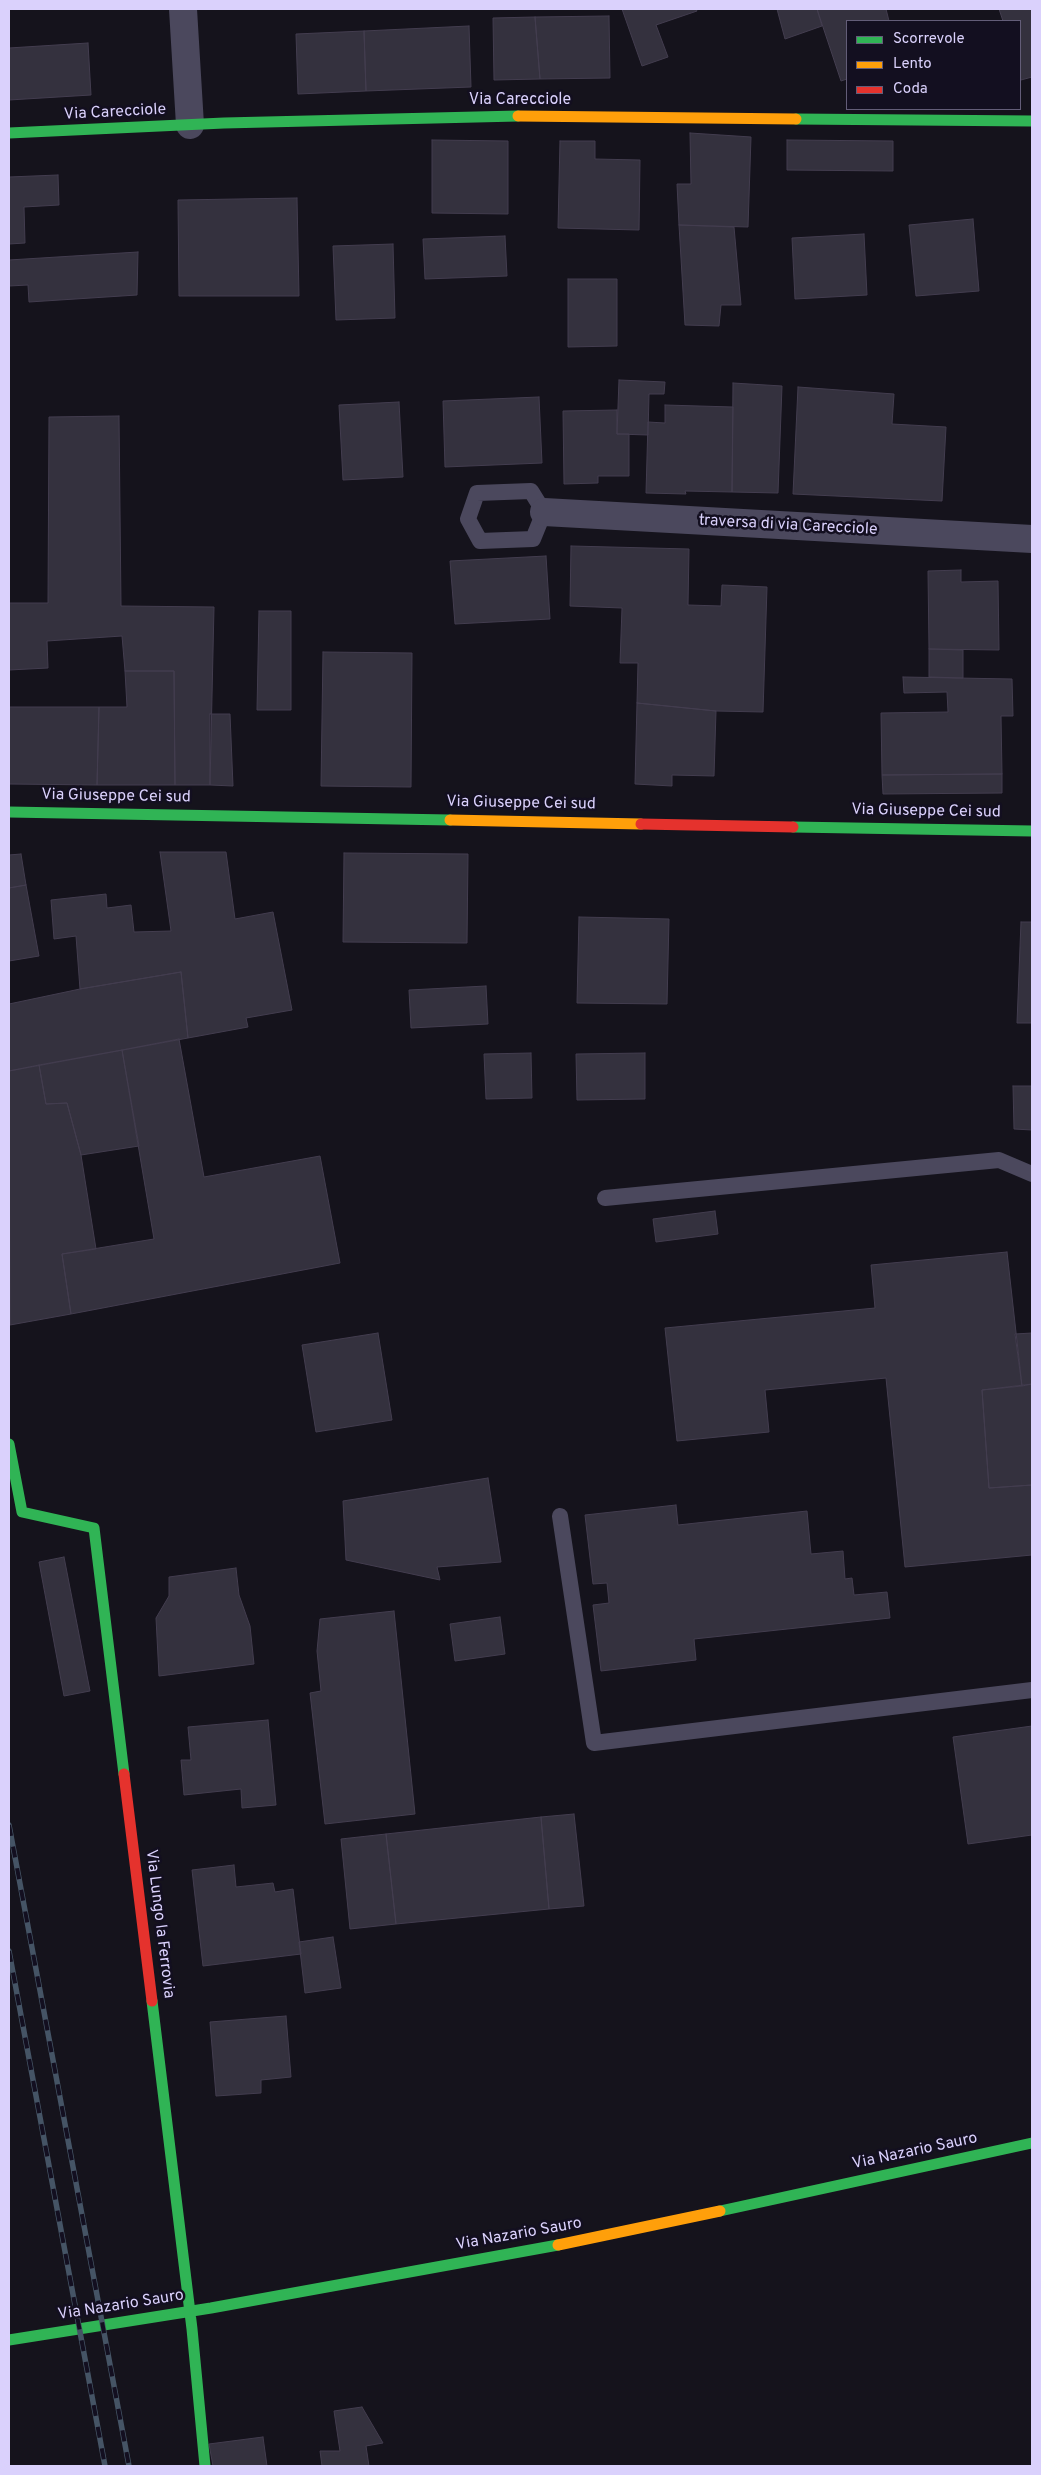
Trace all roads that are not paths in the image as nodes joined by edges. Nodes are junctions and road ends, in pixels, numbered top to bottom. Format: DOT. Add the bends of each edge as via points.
graph roads {
  1 [pos="183,9"];
  2 [pos="1032,121"];
  3 [pos="190,126"];
  4 [pos="9,134"];
  5 [pos="544,512"];
  6 [pos="1032,539"];
  7 [pos="9,812"];
  8 [pos="97,812"];
  9 [pos="9,824"];
  10 [pos="1032,831"];
  11 [pos="1032,1174"];
  12 [pos="605,1198"];
  13 [pos="9,1444"];
  14 [pos="560,1516"];
  15 [pos="1032,1690"];
  16 [pos="1032,2143"];
  17 [pos="9,2340"];
  18 [pos="205,2466"];
  1 -- 3 [label="street"];
  2 -- 3 [label="street, Via Carecciole" via="486,116"];
  3 -- 4 [label="street, Via Carecciole"];
  5 -- 5 [label="lane" via="531,491 477,493 468,519 480,541 533,539"];
  5 -- 6 [label="street, traversa di via Carecciole"];
  7 -- 8 [label="street, Via Giuseppe Cei sud"];
  8 -- 9 [label="lane" via="86,824"];
  8 -- 10 [label="street, Via Giuseppe Cei sud"];
  11 -- 12 [label="lane" via="999,1160"];
  13 -- 18 [label="street, Via Lungo la Ferrovia" via="22,1512 94,1528 164,2092"];
  14 -- 15 [label="lane" via="594,1743"];
  16 -- 17 [label="street, Via Nazario Sauro" via="579,2241 211,2308"];
}
